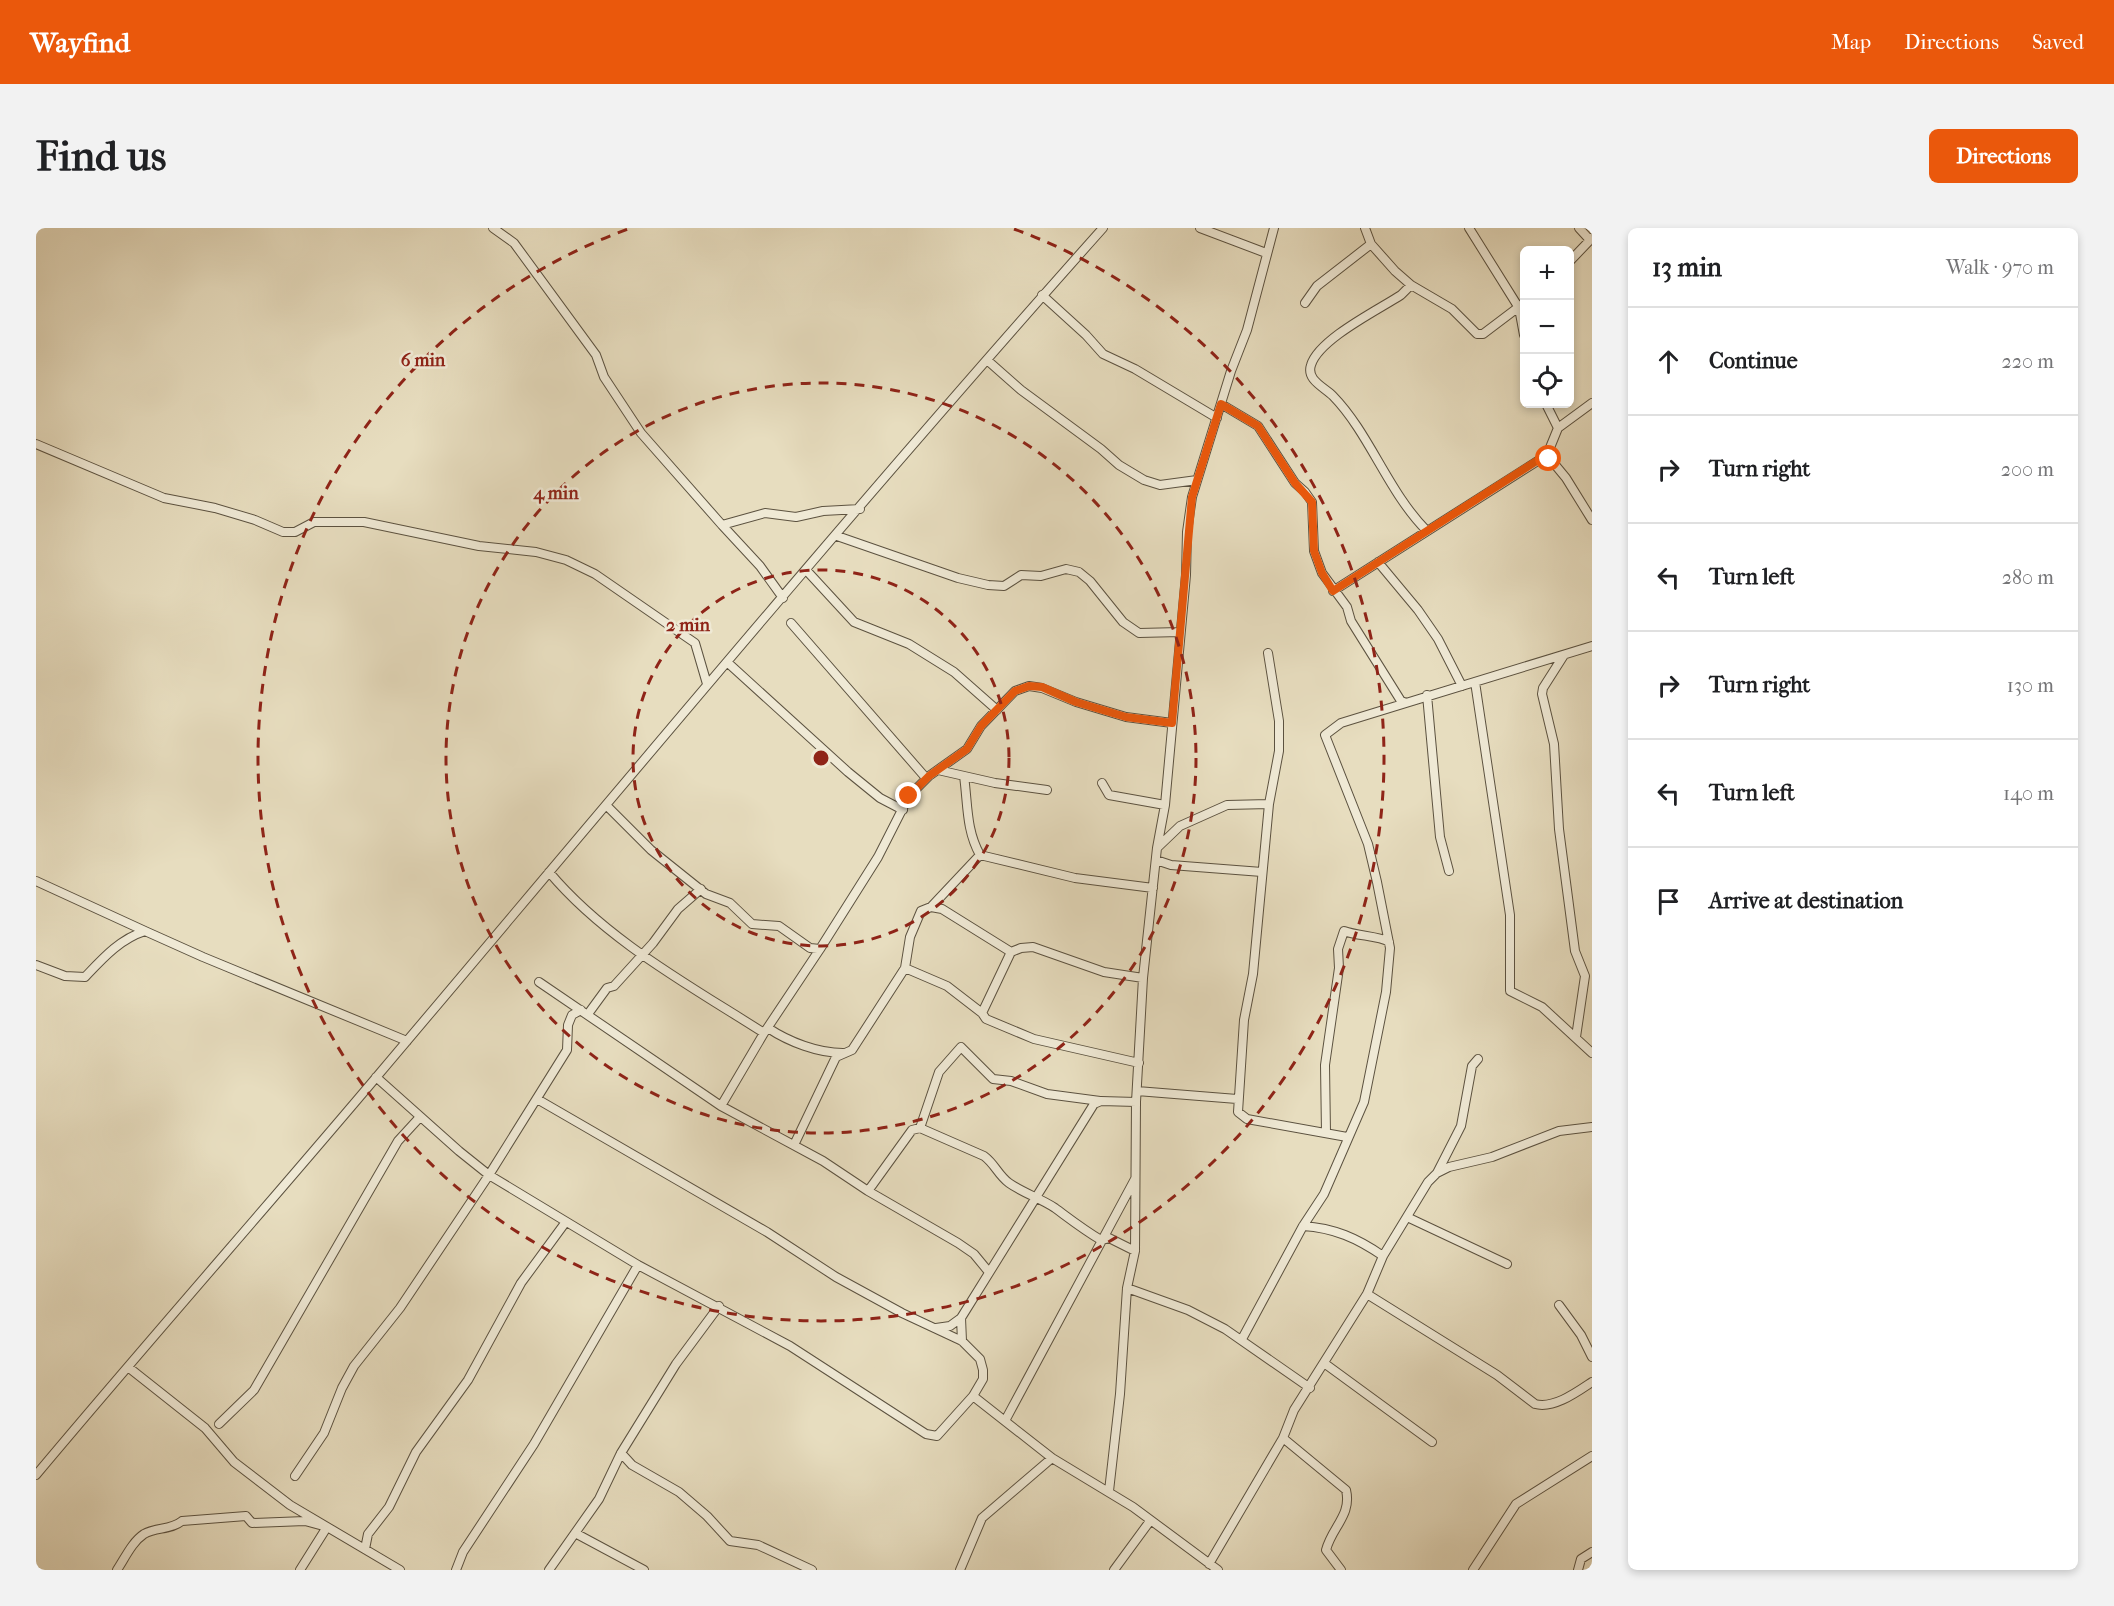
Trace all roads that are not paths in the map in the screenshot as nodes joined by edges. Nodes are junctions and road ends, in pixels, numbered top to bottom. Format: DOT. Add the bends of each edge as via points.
graph roads {
  1 [pos="494,228"];
  2 [pos="1103,228"];
  3 [pos="1200,228"];
  4 [pos="1274,228"];
  5 [pos="1365,228"];
  6 [pos="1469,228"];
  7 [pos="1579,228"];
  8 [pos="1591,239"];
  9 [pos="1371,244"];
  10 [pos="1266,253"];
  11 [pos="1574,256"];
  12 [pos="1411,285"];
  13 [pos="1042,295"];
  14 [pos="1520,302"];
  15 [pos="1305,303"];
  16 [pos="1520,306"];
  17 [pos="987,360"];
  18 [pos="1592,403"];
  19 [pos="1221,404"];
  20 [pos="1548,408"];
  21 [pos="1217,418"];
  22 [pos="1558,428"];
  23 [pos="36,444"];
  24 [pos="1546,455"];
  25 [pos="1197,480"];
  26 [pos="860,509"];
  27 [pos="1592,520"];
  28 [pos="722,525"];
  29 [pos="1427,531"];
  30 [pos="837,536"];
  31 [pos="1378,562"];
  32 [pos="807,571"];
  33 [pos="1333,591"];
  34 [pos="783,598"];
  35 [pos="791,623"];
  36 [pos="1180,632"];
  37 [pos="1592,646"];
  38 [pos="1268,653"];
  39 [pos="1564,655"];
  40 [pos="728,662"];
  41 [pos="1475,682"];
  42 [pos="707,684"];
  43 [pos="1462,686"];
  44 [pos="1427,696"];
  45 [pos="1406,703"];
  46 [pos="997,710"];
  47 [pos="1172,723"];
  48 [pos="938,770"];
  49 [pos="964,776"];
  50 [pos="926,778"];
  51 [pos="1102,783"];
  52 [pos="1047,790"];
  53 [pos="1269,804"];
  54 [pos="606,805"];
  55 [pos="1166,805"];
  56 [pos="903,810"];
  57 [pos="1157,848"];
  58 [pos="980,855"];
  59 [pos="1156,860"];
  60 [pos="549,872"];
  61 [pos="1262,872"];
  62 [pos="1449,872"];
  63 [pos="36,881"];
  64 [pos="1153,888"];
  65 [pos="701,889"];
  66 [pos="931,906"];
  67 [pos="145,931"];
  68 [pos="1389,942"];
  69 [pos="820,949"];
  70 [pos="1011,952"];
  71 [pos="643,953"];
  72 [pos="36,965"];
  73 [pos="905,968"];
  74 [pos="1143,978"];
  75 [pos="539,982"];
  76 [pos="584,1012"];
  77 [pos="982,1013"];
  78 [pos="766,1030"];
  79 [pos="1576,1037"];
  80 [pos="407,1041"];
  81 [pos="843,1053"];
  82 [pos="1592,1053"];
  83 [pos="1478,1059"];
  84 [pos="1139,1063"];
  85 [pos="376,1077"];
  86 [pos="1137,1091"];
  87 [pos="537,1099"];
  88 [pos="1237,1099"];
  89 [pos="1101,1101"];
  90 [pos="1136,1102"];
  91 [pos="721,1107"];
  92 [pos="420,1117"];
  93 [pos="1592,1127"];
  94 [pos="920,1128"];
  95 [pos="1326,1133"];
  96 [pos="1347,1137"];
  97 [pos="794,1146"];
  98 [pos="1437,1173"];
  99 [pos="489,1175"];
  100 [pos="1137,1176"];
  101 [pos="868,1191"];
  102 [pos="1036,1198"];
  103 [pos="1407,1217"];
  104 [pos="565,1223"];
  105 [pos="1302,1226"];
  106 [pos="1101,1240"];
  107 [pos="1135,1251"];
  108 [pos="1383,1256"];
  109 [pos="1507,1264"];
  110 [pos="638,1265"];
  111 [pos="988,1271"];
  112 [pos="1127,1288"];
  113 [pos="1367,1294"];
  114 [pos="1559,1305"];
  115 [pos="719,1306"];
  116 [pos="961,1318"];
  117 [pos="936,1328"];
  118 [pos="1242,1339"];
  119 [pos="962,1341"];
  120 [pos="1592,1357"];
  121 [pos="1324,1363"];
  122 [pos="128,1367"];
  123 [pos="1592,1382"];
  124 [pos="1310,1388"];
  125 [pos="973,1396"];
  126 [pos="1006,1419"];
  127 [pos="219,1424"];
  128 [pos="1283,1438"];
  129 [pos="1432,1442"];
  130 [pos="621,1453"];
  131 [pos="1592,1456"];
  132 [pos="1052,1458"];
  133 [pos="36,1475"];
  134 [pos="295,1476"];
  135 [pos="1108,1491"];
  136 [pos="1150,1521"];
  137 [pos="327,1527"];
  138 [pos="575,1533"];
  139 [pos="365,1549"];
  140 [pos="1592,1552"];
  141 [pos="1209,1564"];
  142 [pos="117,1570"];
  143 [pos="300,1570"];
  144 [pos="400,1570"];
  145 [pos="456,1570"];
  146 [pos="549,1570"];
  147 [pos="644,1570"];
  148 [pos="812,1570"];
  149 [pos="960,1570"];
  150 [pos="1114,1570"];
  151 [pos="1218,1570"];
  152 [pos="1341,1570"];
  153 [pos="1473,1570"];
  154 [pos="1578,1570"];
  1 -- 28 [label="street" via="514,243 596,355 604,377 641,433"];
  2 -- 13 [label="street"];
  3 -- 10 [label="street"];
  4 -- 10 [label="street"];
  5 -- 9 [label="street"];
  6 -- 14 [label="street"];
  7 -- 8 [label="street"];
  8 -- 11 [label="street"];
  9 -- 12 [label="street"];
  9 -- 15 [label="street" via="1317,286"];
  10 -- 19 [label="street" via="1247,330"];
  12 -- 16 [label="street" via="1443,302 1478,334"];
  12 -- 29 [label="street" via="1321,350 1311,363 1310,372 1361,436 1406,509"];
  13 -- 17 [label="street"];
  13 -- 21 [label="street" via="1103,354"];
  17 -- 25 [label="street" via="1119,465 1144,480 1160,485"];
  17 -- 26 [label="street"];
  18 -- 22 [label="street"];
  19 -- 21 [label="street"];
  19 -- 33 [label="street" via="1258,426 1312,502 1314,551"];
  20 -- 22 [label="street"];
  21 -- 25 [label="street"];
  22 -- 24 [label="street"];
  23 -- 42 [label="street" via="164,498 215,508 283,532 295,532 314,522 364,522 566,560 595,574 695,643"];
  24 -- 27 [label="street" via="1566,478"];
  24 -- 29 [label="street"];
  25 -- 36 [label="street" via="1187,532"];
  26 -- 28 [label="street" via="796,517 765,513"];
  26 -- 30 [label="street"];
  28 -- 34 [label="street"];
  29 -- 31 [label="street"];
  30 -- 32 [label="street"];
  30 -- 36 [label="street" via="988,585 1004,586 1021,575 1041,576 1066,569 1079,572 1123,622 1139,633"];
  31 -- 33 [label="street"];
  31 -- 43 [label="street" via="1438,639"];
  32 -- 34 [label="street"];
  32 -- 46 [label="street" via="854,622 909,644 954,672"];
  33 -- 45 [label="street" via="1347,608 1389,684"];
  34 -- 40 [label="street"];
  35 -- 50 [label="street"];
  36 -- 47 [label="street"];
  37 -- 39 [label="street"];
  38 -- 53 [label="street" via="1279,721 1279,751"];
  39 -- 41 [label="street"];
  39 -- 79 [label="street" via="1542,694 1554,744 1559,829 1575,951 1585,976"];
  40 -- 42 [label="street"];
  40 -- 56 [label="street" via="848,772 880,798"];
  41 -- 43 [label="street"];
  41 -- 79 [label="street" via="1510,915 1509,988 1513,994 1542,1007"];
  42 -- 54 [label="street"];
  43 -- 44 [label="street"];
  44 -- 45 [label="street"];
  44 -- 62 [label="street" via="1440,837"];
  45 -- 68 [label="street" via="1341,723 1325,735 1368,844"];
  46 -- 47 [label="street" via="1015,691 1029,686 1042,687 1126,717"];
  46 -- 48 [label="street" via="967,749"];
  47 -- 55 [label="street"];
  48 -- 49 [label="street"];
  48 -- 50 [label="street"];
  49 -- 52 [label="street"];
  49 -- 58 [label="street" via="967,821"];
  50 -- 56 [label="street" via="909,796"];
  51 -- 55 [label="street" via="1109,795"];
  53 -- 57 [label="street" via="1227,805 1180,826"];
  53 -- 61 [label="street"];
  54 -- 60 [label="street"];
  54 -- 65 [label="street" via="651,850"];
  55 -- 57 [label="street"];
  56 -- 69 [label="street"];
  57 -- 59 [label="street"];
  58 -- 64 [label="street" via="1075,878"];
  58 -- 66 [label="street"];
  59 -- 61 [label="street" via="1171,865"];
  59 -- 64 [label="street"];
  60 -- 71 [label="street" via="591,914"];
  60 -- 80 [label="street"];
  61 -- 88 [label="street"];
  63 -- 67 [label="street"];
  64 -- 74 [label="street"];
  65 -- 69 [label="street" via="730,903 752,924 779,926 810,948"];
  65 -- 71 [label="street" via="678,909"];
  66 -- 70 [label="street"];
  66 -- 73 [label="street" via="921,911 910,937"];
  67 -- 72 [label="street" via="115,947 85,977 65,976"];
  67 -- 80 [label="street"];
  68 -- 95 [label="street" via="1344,931 1338,949 1339,968 1325,1065"];
  68 -- 96 [label="street" via="1386,992 1364,1102"];
  69 -- 78 [label="street"];
  70 -- 74 [label="street" via="1033,947 1104,972"];
  70 -- 77 [label="street"];
  71 -- 76 [label="street"];
  71 -- 78 [label="street"];
  73 -- 77 [label="street" via="947,986"];
  73 -- 81 [label="street" via="859,1041"];
  74 -- 84 [label="street"];
  75 -- 76 [label="street"];
  76 -- 87 [label="street" via="572,1015 567,1050"];
  76 -- 91 [label="street"];
  77 -- 84 [label="street" via="1007,1030 1034,1039"];
  78 -- 81 [label="street" via="829,1053"];
  78 -- 91 [label="street"];
  79 -- 82 [label="street"];
  80 -- 85 [label="street"];
  81 -- 97 [label="street" via="836,1057 822,1083"];
  83 -- 98 [label="street" via="1472,1066 1461,1126"];
  84 -- 86 [label="street"];
  85 -- 92 [label="street"];
  85 -- 122 [label="street"];
  86 -- 88 [label="street"];
  86 -- 90 [label="street"];
  87 -- 99 [label="street"];
  87 -- 117 [label="street" via="836,1277"];
  88 -- 95 [label="street" via="1238,1112 1247,1119"];
  89 -- 90 [label="street"];
  89 -- 94 [label="street" via="1047,1094 993,1079 961,1047 939,1072"];
  89 -- 102 [label="street" via="1088,1112"];
  90 -- 100 [label="street"];
  91 -- 97 [label="street"];
  92 -- 99 [label="street"];
  92 -- 127 [label="street" via="398,1141 254,1390"];
  93 -- 98 [label="street" via="1559,1131"];
  94 -- 101 [label="street" via="912,1130"];
  94 -- 102 [label="street" via="984,1155 1003,1179"];
  95 -- 96 [label="street"];
  96 -- 105 [label="street" via="1324,1194"];
  97 -- 101 [label="street"];
  98 -- 103 [label="street"];
  99 -- 104 [label="street"];
  99 -- 134 [label="street" via="400,1308 354,1366 324,1433"];
  100 -- 106 [label="street"];
  100 -- 107 [label="street"];
  101 -- 111 [label="street" via="958,1243"];
  102 -- 106 [label="street"];
  102 -- 111 [label="street"];
  103 -- 108 [label="street"];
  103 -- 109 [label="street"];
  104 -- 110 [label="street"];
  104 -- 139 [label="street" via="521,1283 468,1380 416,1452 389,1507 368,1534"];
  105 -- 108 [label="street" via="1342,1232"];
  105 -- 118 [label="street"];
  106 -- 107 [label="street" via="1109,1238"];
  106 -- 126 [label="street"];
  107 -- 112 [label="street"];
  108 -- 113 [label="street"];
  110 -- 115 [label="street"];
  110 -- 145 [label="street" via="534,1444 463,1552"];
  111 -- 116 [label="street"];
  112 -- 118 [label="street" via="1188,1310"];
  112 -- 135 [label="street"];
  113 -- 121 [label="street"];
  113 -- 123 [label="street" via="1497,1375 1535,1404 1573,1395"];
  114 -- 120 [label="street"];
  115 -- 125 [label="street" via="790,1346 926,1434 937,1436 945,1430"];
  115 -- 130 [label="street" via="676,1364"];
  116 -- 117 [label="street" via="950,1326"];
  116 -- 119 [label="street"];
  117 -- 119 [label="street"];
  118 -- 124 [label="street"];
  119 -- 125 [label="street" via="980,1359 983,1370 983,1379"];
  121 -- 124 [label="street"];
  121 -- 129 [label="street"];
  122 -- 133 [label="street"];
  122 -- 137 [label="street" via="205,1428 234,1462 290,1505"];
  124 -- 128 [label="street" via="1294,1410"];
  125 -- 126 [label="street"];
  126 -- 132 [label="street"];
  128 -- 141 [label="street"];
  128 -- 152 [label="street" via="1346,1490 1346,1513 1326,1550"];
  130 -- 138 [label="street" via="599,1500"];
  130 -- 148 [label="street" via="632,1465 679,1492 730,1541 758,1545"];
  131 -- 153 [label="street" via="1516,1504"];
  132 -- 135 [label="street"];
  132 -- 149 [label="street" via="982,1518"];
  135 -- 136 [label="street"];
  136 -- 141 [label="street"];
  136 -- 150 [label="street"];
  137 -- 139 [label="street"];
  137 -- 142 [label="street" via="305,1521 252,1523 246,1516 182,1521 145,1534"];
  137 -- 143 [label="street"];
  138 -- 146 [label="street"];
  138 -- 147 [label="street"];
  139 -- 144 [label="street"];
  140 -- 154 [label="street" via="1581,1559"];
  141 -- 151 [label="street"];
}
